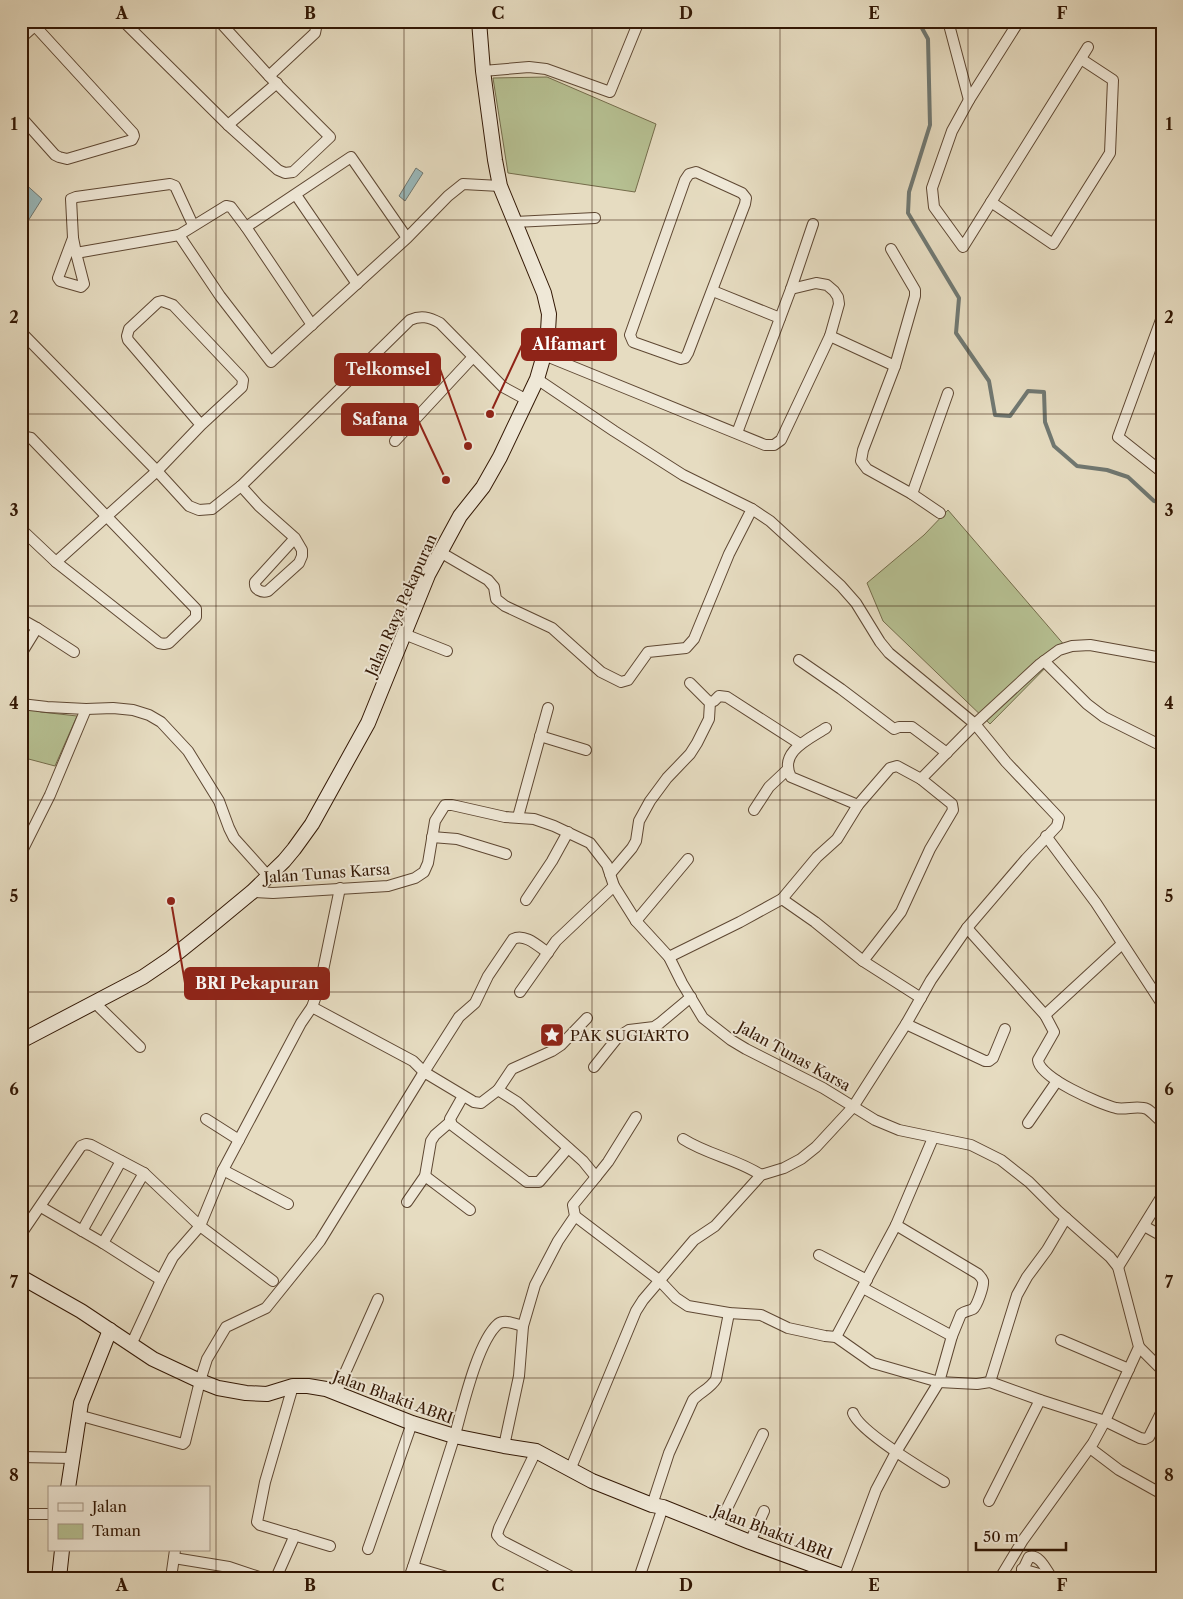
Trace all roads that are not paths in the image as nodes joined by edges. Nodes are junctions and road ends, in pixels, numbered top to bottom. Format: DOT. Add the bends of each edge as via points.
graph roads {
  1 [pos="123,21"];
  2 [pos="220,21"];
  3 [pos="313,21"];
  4 [pos="479,21"];
  5 [pos="640,21"];
  6 [pos="948,21"];
  7 [pos="1019,21"];
  8 [pos="37,24"];
  9 [pos="21,38"];
  10 [pos="1088,47"];
  11 [pos="1080,59"];
  12 [pos="483,71"];
  13 [pos="273,79"];
  14 [pos="970,100"];
  15 [pos="21,117"];
  16 [pos="228,125"];
  17 [pos="500,186"];
  18 [pos="296,195"];
  19 [pos="991,202"];
  20 [pos="595,218"];
  21 [pos="515,222"];
  22 [pos="813,224"];
  23 [pos="193,225"];
  24 [pos="246,227"];
  25 [pos="179,235"];
  26 [pos="73,238"];
  27 [pos="407,238"];
  28 [pos="891,249"];
  29 [pos="76,253"];
  30 [pos="357,284"];
  31 [pos="791,289"];
  32 [pos="713,291"];
  33 [pos="1162,317"];
  34 [pos="780,318"];
  35 [pos="312,325"];
  36 [pos="21,332"];
  37 [pos="830,336"];
  38 [pos="544,355"];
  39 [pos="473,357"];
  40 [pos="895,366"];
  41 [pos="537,379"];
  42 [pos="948,393"];
  43 [pos="527,400"];
  44 [pos="201,426"];
  45 [pos="737,434"];
  46 [pos="21,436"];
  47 [pos="395,440"];
  48 [pos="157,471"];
  49 [pos="1162,472"];
  50 [pos="241,486"];
  51 [pos="912,494"];
  52 [pos="752,509"];
  53 [pos="940,513"];
  54 [pos="106,518"];
  55 [pos="21,529"];
  56 [pos="295,538"];
  57 [pos="440,552"];
  58 [pos="56,562"];
  59 [pos="21,619"];
  60 [pos="37,628"];
  61 [pos="404,634"];
  62 [pos="447,651"];
  63 [pos="74,652"];
  64 [pos="21,654"];
  65 [pos="1162,658"];
  66 [pos="799,660"];
  67 [pos="1044,661"];
  68 [pos="690,683"];
  69 [pos="710,702"];
  70 [pos="21,704"];
  71 [pos="548,708"];
  72 [pos="86,709"];
  73 [pos="975,724"];
  74 [pos="826,728"];
  75 [pos="540,736"];
  76 [pos="800,744"];
  77 [pos="1162,746"];
  78 [pos="586,750"];
  79 [pos="947,753"];
  80 [pos="787,770"];
  81 [pos="921,780"];
  82 [pos="858,805"];
  83 [pos="754,810"];
  84 [pos="518,817"];
  85 [pos="568,832"];
  86 [pos="1046,836"];
  87 [pos="432,837"];
  88 [pos="21,853"];
  89 [pos="506,854"];
  90 [pos="688,859"];
  91 [pos="610,874"];
  92 [pos="268,876"];
  93 [pos="614,886"];
  94 [pos="340,888"];
  95 [pos="252,892"];
  96 [pos="782,899"];
  97 [pos="526,900"];
  98 [pos="636,921"];
  99 [pos="967,928"];
  100 [pos="1122,944"];
  101 [pos="548,953"];
  102 [pos="669,957"];
  103 [pos="863,961"];
  104 [pos="520,992"];
  105 [pos="691,997"];
  106 [pos="921,998"];
  107 [pos="94,1002"];
  108 [pos="1162,1004"];
  109 [pos="312,1007"];
  110 [pos="1045,1015"];
  111 [pos="587,1018"];
  112 [pos="906,1024"];
  113 [pos="1005,1029"];
  114 [pos="21,1041"];
  115 [pos="140,1047"];
  116 [pos="594,1067"];
  117 [pos="424,1072"];
  118 [pos="1057,1081"];
  119 [pos="498,1090"];
  120 [pos="463,1096"];
  121 [pos="853,1107"];
  122 [pos="636,1117"];
  123 [pos="206,1119"];
  124 [pos="450,1122"];
  125 [pos="1162,1122"];
  126 [pos="1028,1123"];
  127 [pos="933,1138"];
  128 [pos="684,1139"];
  129 [pos="239,1140"];
  130 [pos="568,1148"];
  131 [pos="121,1161"];
  132 [pos="223,1170"];
  133 [pos="144,1173"];
  134 [pos="761,1175"];
  135 [pos="425,1176"];
  136 [pos="596,1176"];
  137 [pos="1162,1196"];
  138 [pos="407,1202"];
  139 [pos="288,1204"];
  140 [pos="40,1206"];
  141 [pos="470,1210"];
  142 [pos="575,1216"];
  143 [pos="1066,1218"];
  144 [pos="200,1226"];
  145 [pos="896,1226"];
  146 [pos="1144,1226"];
  147 [pos="82,1231"];
  148 [pos="21,1234"];
  149 [pos="1162,1236"];
  150 [pos="103,1243"];
  151 [pos="819,1255"];
  152 [pos="1118,1267"];
  153 [pos="21,1277"];
  154 [pos="160,1280"];
  155 [pos="659,1280"];
  156 [pos="273,1281"];
  157 [pos="865,1284"];
  158 [pos="378,1299"];
  159 [pos="729,1313"];
  160 [pos="523,1326"];
  161 [pos="110,1330"];
  162 [pos="952,1336"];
  163 [pos="836,1337"];
  164 [pos="1061,1340"];
  165 [pos="131,1345"];
  166 [pos="1139,1348"];
  167 [pos="1129,1369"];
  168 [pos="1162,1370"];
  169 [pos="200,1381"];
  170 [pos="939,1382"];
  171 [pos="990,1382"];
  172 [pos="293,1386"];
  173 [pos="336,1393"];
  174 [pos="1040,1400"];
  175 [pos="1162,1411"];
  176 [pos="854,1413"];
  177 [pos="78,1415"];
  178 [pos="1105,1421"];
  179 [pos="412,1423"];
  180 [pos="763,1434"];
  181 [pos="454,1436"];
  182 [pos="504,1446"];
  183 [pos="1090,1448"];
  184 [pos="536,1451"];
  185 [pos="896,1452"];
  186 [pos="21,1457"];
  187 [pos="72,1458"];
  188 [pos="570,1470"];
  189 [pos="944,1482"];
  190 [pos="68,1486"];
  191 [pos="1162,1494"];
  192 [pos="989,1501"];
  193 [pos="657,1506"];
  194 [pos="764,1512"];
  195 [pos="21,1514"];
  196 [pos="48,1514"];
  197 [pos="717,1529"];
  198 [pos="294,1535"];
  199 [pos="750,1542"];
  200 [pos="330,1546"];
  201 [pos="368,1549"];
  202 [pos="62,1552"];
  203 [pos="174,1554"];
  204 [pos="413,1567"];
  205 [pos="816,1572"];
  206 [pos="1020,1573"];
  207 [pos="570,1576"];
  208 [pos="846,1577"];
  209 [pos="60,1578"];
  210 [pos="171,1578"];
  211 [pos="262,1578"];
  212 [pos="276,1578"];
  213 [pos="409,1578"];
  214 [pos="450,1578"];
  215 [pos="639,1578"];
  216 [pos="1000,1578"];
  217 [pos="1052,1578"];
  1 -- 16 [label="street"];
  2 -- 13 [label="street"];
  3 -- 13 [label="street" via="315,33"];
  4 -- 12 [label="main road, Jalan Raya Pekapuran"];
  5 -- 12 [label="street" via="610,92 546,68"];
  6 -- 14 [label="street"];
  7 -- 14 [label="street"];
  8 -- 9 [label="street"];
  8 -- 15 [label="street" via="134,136 132,140 63,159 55,155"];
  10 -- 11 [label="street"];
  11 -- 19 [label="street"];
  11 -- 19 [label="street" via="1113,80 1110,153 1053,244"];
  12 -- 17 [label="main road, Jalan Raya Pekapuran"];
  13 -- 16 [label="street"];
  13 -- 16 [label="street" via="330,137 293,172 285,173"];
  14 -- 19 [label="street" via="952,130 932,188 934,207 962,248"];
  17 -- 21 [label="main road, Jalan Raya Pekapuran"];
  17 -- 27 [label="street" via="463,184"];
  18 -- 24 [label="street"];
  18 -- 27 [label="street" via="351,157"];
  18 -- 30 [label="street"];
  20 -- 21 [label="street"];
  21 -- 38 [label="main road, Jalan Raya Pekapuran" via="544,293 548,331"];
  22 -- 31 [label="street"];
  23 -- 24 [label="street" via="226,206 231,207"];
  23 -- 25 [label="street"];
  23 -- 26 [label="street" via="175,186 168,184 73,197"];
  24 -- 35 [label="street"];
  25 -- 29 [label="street"];
  25 -- 35 [label="street" via="220,296 271,362"];
  26 -- 29 [label="street"];
  26 -- 29 [label="street" via="58,280 81,287 84,284"];
  27 -- 30 [label="street"];
  28 -- 40 [label="street" via="915,290"];
  30 -- 35 [label="street"];
  31 -- 34 [label="street"];
  31 -- 37 [label="street" via="816,283 834,290 839,304"];
  32 -- 32 [label="street" via="746,198 742,192 696,172 685,180 630,338 633,342 685,358"];
  32 -- 34 [label="street"];
  33 -- 49 [label="street" via="1118,437"];
  34 -- 45 [label="street"];
  36 -- 48 [label="street"];
  37 -- 40 [label="street"];
  37 -- 45 [label="street" via="781,440 774,445 765,445"];
  38 -- 41 [label="main road, Jalan Raya Pekapuran"];
  38 -- 45 [label="street"];
  39 -- 43 [label="street" via="503,387"];
  39 -- 47 [label="street"];
  39 -- 50 [label="street" via="434,320 417,317 410,320"];
  40 -- 51 [label="street" via="861,461 867,469"];
  41 -- 43 [label="main road, Jalan Raya Pekapuran"];
  41 -- 52 [label="street" via="683,475"];
  42 -- 51 [label="street"];
  43 -- 57 [label="main road, Jalan Raya Pekapuran" via="500,458 460,516"];
  44 -- 44 [label="street" via="242,387 243,380 173,305 162,300 129,329 128,340"];
  44 -- 48 [label="street"];
  46 -- 54 [label="street" via="31,438"];
  48 -- 50 [label="street" via="189,506 199,510 212,509"];
  48 -- 54 [label="street"];
  50 -- 56 [label="street"];
  51 -- 53 [label="street"];
  52 -- 57 [label="street" via="729,554 694,639 686,648 648,652 628,680 621,682 601,672 552,628 505,606 496,599 494,587 488,580"];
  52 -- 73 [label="street" via="770,521 842,586 889,653"];
  54 -- 58 [label="street"];
  54 -- 58 [label="street" via="196,609 196,617 169,643 159,642"];
  55 -- 58 [label="street"];
  56 -- 56 [label="street" via="256,582 259,591 268,590 299,563 302,550"];
  57 -- 61 [label="main road, Jalan Raya Pekapuran"];
  59 -- 60 [label="street"];
  60 -- 63 [label="street"];
  60 -- 64 [label="street"];
  61 -- 62 [label="street"];
  61 -- 92 [label="main road, Jalan Raya Pekapuran" via="368,723 343,769 312,824 284,861"];
  65 -- 67 [label="street" via="1090,645 1059,650"];
  66 -- 79 [label="street" via="894,729 912,727"];
  67 -- 73 [label="street"];
  67 -- 77 [label="street" via="1104,717"];
  68 -- 69 [label="street"];
  69 -- 76 [label="street" via="719,696 727,697"];
  69 -- 91 [label="street" via="709,718 697,743 650,801 639,821 636,841"];
  70 -- 72 [label="street"];
  71 -- 75 [label="street"];
  72 -- 88 [label="street" via="50,795"];
  72 -- 92 [label="street" via="133,710 161,722 188,751 219,801 234,838"];
  73 -- 79 [label="street"];
  73 -- 86 [label="street" via="1057,816 1056,826"];
  74 -- 76 [label="street"];
  75 -- 78 [label="street"];
  75 -- 84 [label="street"];
  76 -- 80 [label="street" via="788,760"];
  79 -- 81 [label="street"];
  80 -- 82 [label="street" via="791,776"];
  80 -- 83 [label="street" via="769,787"];
  81 -- 82 [label="street" via="894,766"];
  81 -- 103 [label="street" via="952,804 953,810 930,849 901,912"];
  82 -- 96 [label="street" via="837,838"];
  84 -- 85 [label="street, Jalan Tunas Karsa" via="534,819"];
  84 -- 87 [label="street, Jalan Tunas Karsa" via="445,805 435,822"];
  85 -- 91 [label="street, Jalan Tunas Karsa" via="590,843"];
  85 -- 97 [label="street"];
  86 -- 99 [label="street"];
  86 -- 100 [label="street"];
  87 -- 89 [label="street" via="457,839"];
  87 -- 94 [label="street, Jalan Tunas Karsa" via="428,863 424,872 415,878 388,886"];
  90 -- 98 [label="street"];
  91 -- 93 [label="street, Jalan Tunas Karsa"];
  92 -- 95 [label="main road, Jalan Raya Pekapuran"];
  93 -- 98 [label="street, Jalan Tunas Karsa"];
  93 -- 101 [label="street" via="556,941"];
  94 -- 95 [label="street, Jalan Tunas Karsa"];
  94 -- 109 [label="street" via="320,985"];
  95 -- 107 [label="main road, Jalan Raya Pekapuran" via="143,977"];
  96 -- 102 [label="street"];
  96 -- 103 [label="street"];
  98 -- 102 [label="street, Jalan Tunas Karsa"];
  99 -- 106 [label="street"];
  99 -- 110 [label="street"];
  100 -- 108 [label="street"];
  100 -- 110 [label="street"];
  101 -- 104 [label="street"];
  101 -- 117 [label="street" via="527,939 512,939 488,976 476,1003 459,1017"];
  102 -- 105 [label="street, Jalan Tunas Karsa"];
  103 -- 106 [label="street"];
  105 -- 116 [label="street" via="654,1027 629,1030 618,1036"];
  105 -- 121 [label="street, Jalan Tunas Karsa" via="703,1018 731,1040"];
  106 -- 112 [label="street"];
  107 -- 114 [label="main road, Jalan Raya Pekapuran"];
  107 -- 115 [label="street"];
  109 -- 117 [label="street" via="414,1061"];
  109 -- 129 [label="street"];
  110 -- 118 [label="street" via="1054,1032 1038,1064"];
  111 -- 119 [label="street" via="561,1045 512,1069"];
  112 -- 113 [label="street" via="989,1062"];
  112 -- 121 [label="street"];
  117 -- 120 [label="street"];
  117 -- 169 [label="street" via="320,1241 266,1308 226,1327"];
  118 -- 125 [label="street" via="1115,1108 1146,1108"];
  118 -- 126 [label="street"];
  119 -- 120 [label="street" via="481,1103"];
  119 -- 130 [label="street" via="517,1102"];
  120 -- 124 [label="street"];
  121 -- 127 [label="street, Jalan Tunas Karsa" via="899,1130"];
  121 -- 134 [label="street" via="801,1159"];
  122 -- 136 [label="street"];
  123 -- 129 [label="street"];
  124 -- 130 [label="street" via="527,1182 539,1182"];
  124 -- 135 [label="street" via="431,1141"];
  127 -- 143 [label="street, Jalan Tunas Karsa" via="970,1146 1001,1160"];
  127 -- 145 [label="street"];
  128 -- 134 [label="street" via="695,1147 747,1166"];
  129 -- 132 [label="street"];
  130 -- 136 [label="street"];
  131 -- 133 [label="street"];
  131 -- 140 [label="street" via="91,1145 81,1146"];
  131 -- 147 [label="street"];
  132 -- 139 [label="street"];
  132 -- 144 [label="street"];
  133 -- 144 [label="street"];
  133 -- 150 [label="street"];
  134 -- 155 [label="street" via="715,1226 694,1240"];
  135 -- 138 [label="street"];
  135 -- 141 [label="street"];
  136 -- 142 [label="street" via="573,1205"];
  137 -- 146 [label="street"];
  140 -- 147 [label="street"];
  140 -- 148 [label="street"];
  142 -- 155 [label="street"];
  142 -- 160 [label="street" via="535,1285"];
  143 -- 152 [label="street, Jalan Tunas Karsa"];
  143 -- 171 [label="street" via="1017,1295"];
  144 -- 154 [label="street" via="173,1257"];
  144 -- 156 [label="street"];
  145 -- 157 [label="street"];
  145 -- 162 [label="street" via="982,1278 975,1308 961,1314"];
  146 -- 149 [label="street"];
  146 -- 152 [label="street"];
  147 -- 150 [label="street"];
  150 -- 154 [label="street"];
  151 -- 157 [label="street"];
  152 -- 166 [label="street"];
  153 -- 161 [label="main road, Jalan Bhakti ABRI"];
  154 -- 165 [label="street"];
  155 -- 159 [label="street" via="688,1306"];
  155 -- 188 [label="street" via="636,1310"];
  157 -- 162 [label="street"];
  157 -- 163 [label="street"];
  158 -- 173 [label="street"];
  159 -- 163 [label="street" via="761,1315 788,1328"];
  159 -- 193 [label="street" via="716,1380 693,1400 669,1453"];
  160 -- 181 [label="street" via="504,1321 487,1338 476,1362"];
  160 -- 182 [label="street" via="518,1376"];
  161 -- 165 [label="main road, Jalan Bhakti ABRI"];
  161 -- 177 [label="main road"];
  162 -- 170 [label="street"];
  163 -- 170 [label="street" via="873,1363"];
  164 -- 167 [label="street"];
  165 -- 169 [label="main road, Jalan Bhakti ABRI"];
  166 -- 167 [label="street"];
  166 -- 168 [label="street"];
  167 -- 178 [label="street"];
  169 -- 172 [label="main road, Jalan Bhakti ABRI" via="246,1393 267,1394"];
  169 -- 177 [label="street" via="183,1444"];
  170 -- 171 [label="street"];
  170 -- 185 [label="street"];
  171 -- 174 [label="street"];
  172 -- 173 [label="main road, Jalan Bhakti ABRI"];
  172 -- 198 [label="street" via="257,1522"];
  173 -- 179 [label="main road, Jalan Bhakti ABRI"];
  174 -- 178 [label="street"];
  174 -- 192 [label="street"];
  175 -- 178 [label="street" via="1145,1439"];
  176 -- 185 [label="street" via="859,1423"];
  177 -- 187 [label="main road"];
  178 -- 183 [label="street"];
  179 -- 181 [label="main road, Jalan Bhakti ABRI"];
  179 -- 201 [label="street"];
  180 -- 197 [label="street"];
  181 -- 182 [label="main road, Jalan Bhakti ABRI"];
  181 -- 204 [label="street"];
  182 -- 184 [label="main road, Jalan Bhakti ABRI"];
  183 -- 191 [label="street" via="1119,1470"];
  183 -- 216 [label="street" via="1023,1540"];
  184 -- 188 [label="main road, Jalan Bhakti ABRI"];
  184 -- 207 [label="street" via="498,1536"];
  185 -- 189 [label="street"];
  185 -- 208 [label="street" via="876,1490"];
  186 -- 187 [label="street"];
  187 -- 190 [label="main road"];
  188 -- 193 [label="main road, Jalan Bhakti ABRI"];
  193 -- 197 [label="main road, Jalan Bhakti ABRI"];
  193 -- 215 [label="street"];
  194 -- 199 [label="street"];
  195 -- 196 [label="street"];
  197 -- 199 [label="main road, Jalan Bhakti ABRI"];
  198 -- 200 [label="street"];
  198 -- 212 [label="street"];
  199 -- 205 [label="main road, Jalan Bhakti ABRI"];
  202 -- 209 [label="main road"];
  203 -- 210 [label="street"];
  203 -- 211 [label="street"];
  204 -- 213 [label="street"];
  204 -- 214 [label="street"];
  205 -- 208 [label="main road, Jalan Bhakti ABRI"];
  206 -- 217 [label="street"];
  206 -- 217 [label="street" via="1029,1557 1033,1556"];
}
